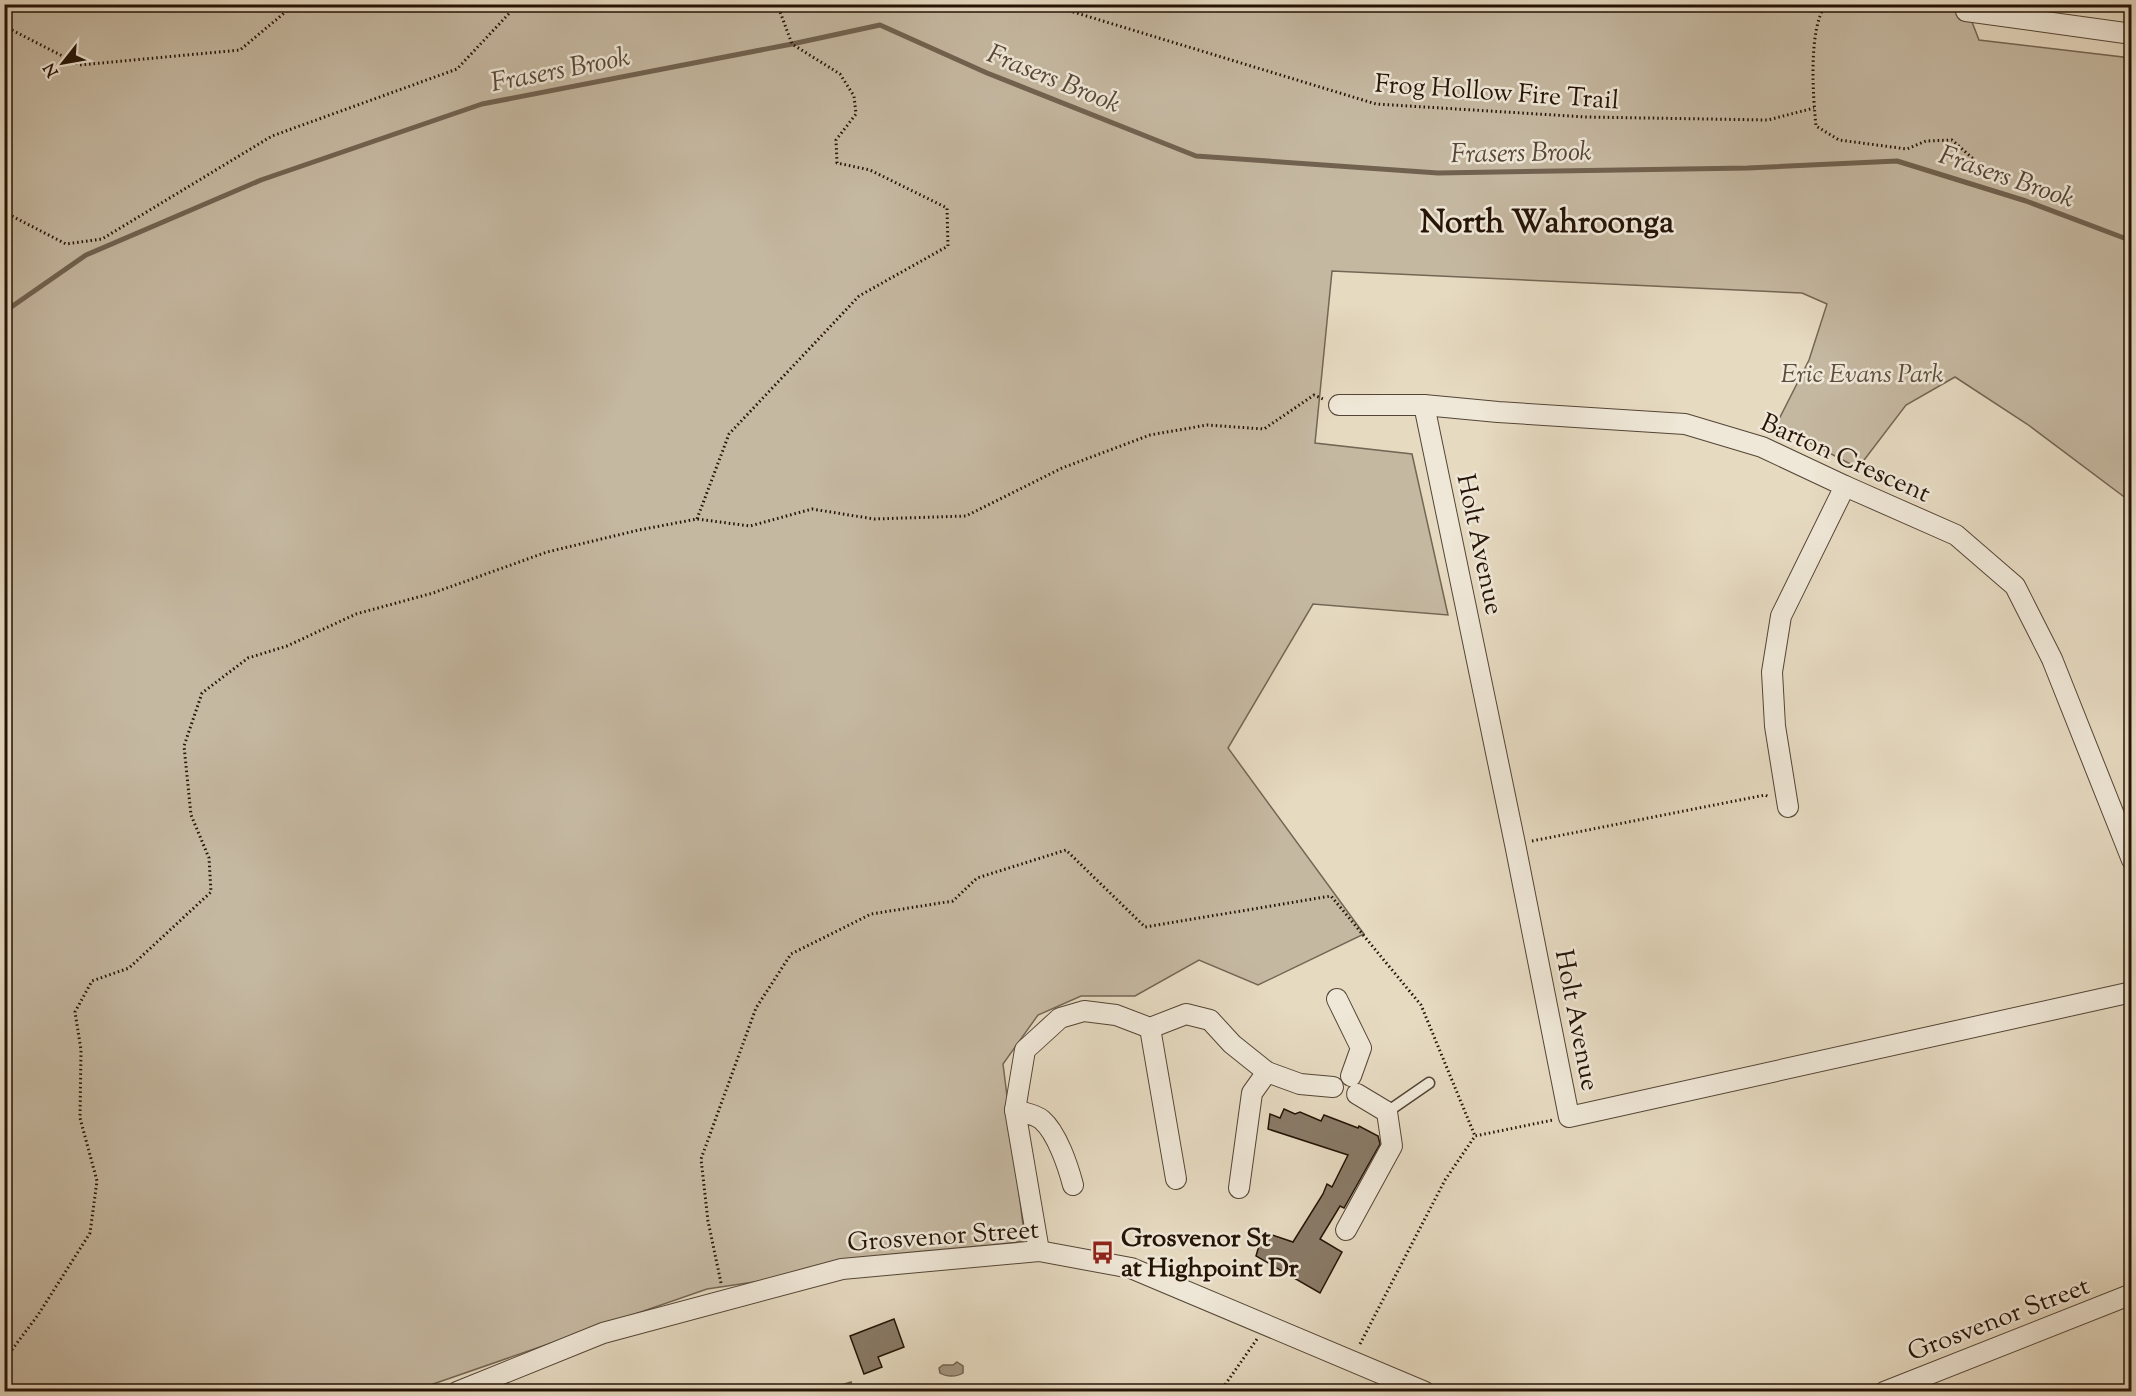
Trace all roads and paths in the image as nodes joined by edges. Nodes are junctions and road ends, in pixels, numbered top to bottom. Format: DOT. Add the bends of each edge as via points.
graph roads {
  1 [pos="295,4"];
  2 [pos="518,4"];
  3 [pos="724,4"];
  4 [pos="783,4"];
  5 [pos="1047,4"];
  6 [pos="1745,4"];
  7 [pos="1826,4"];
  8 [pos="779,9"];
  9 [pos="1966,10"];
  10 [pos="1821,11"];
  11 [pos="4,26"];
  12 [pos="2132,34"];
  13 [pos="1814,108"];
  14 [pos="2012,184"];
  15 [pos="4,212"];
  16 [pos="1339,405"];
  17 [pos="1424,405"];
  18 [pos="1845,486"];
  19 [pos="697,519"];
  20 [pos="1765,795"];
  21 [pos="1788,807"];
  22 [pos="1515,844"];
  23 [pos="2132,860"];
  24 [pos="2132,992"];
  25 [pos="1337,999"];
  26 [pos="1150,1028"];
  27 [pos="1267,1072"];
  28 [pos="1429,1083"];
  29 [pos="1354,1085"];
  30 [pos="1015,1110"];
  31 [pos="1387,1112"];
  32 [pos="1569,1117"];
  33 [pos="1475,1136"];
  34 [pos="1176,1179"];
  35 [pos="1073,1185"];
  36 [pos="1239,1188"];
  37 [pos="1346,1230"];
  38 [pos="1039,1251"];
  39 [pos="2132,1294"];
  40 [pos="725,1300"];
  41 [pos="1267,1324"];
  42 [pos="1351,1362"];
  43 [pos="4,1366"];
  44 [pos="457,1392"];
  45 [pos="1220,1392"];
  46 [pos="1425,1392"];
  47 [pos="1884,1392"];
  1 -- 11 [label="path" via="240,50 80,64"];
  2 -- 15 [label="path" via="457,69 272,136 102,239 66,244"];
  3 -- 8 [label="path"];
  4 -- 8 [label="path"];
  5 -- 13 [label="path, Frog Hollow Fire Trail" via="1376,104 1586,117 1768,120"];
  6 -- 10 [label="path" via="1750,8"];
  7 -- 10 [label="path"];
  8 -- 19 [label="path" via="792,44 840,74 854,96 856,114 836,140 837,163 870,170 947,208 948,246 860,296 729,434"];
  9 -- 12 [label="street"];
  10 -- 13 [label="path" via="1812,56"];
  13 -- 14 [label="path" via="1816,126 1839,140 1906,149 1926,141 1952,140 1987,171"];
  16 -- 17 [label="street, Barton Crescent"];
  16 -- 19 [label="path" via="1314,395 1264,429 1207,425 1150,435 1062,468 966,516 874,519 812,509 750,526"];
  17 -- 18 [label="street, Barton Crescent" via="1685,424 1762,447"];
  17 -- 22 [label="street, Holt Avenue"];
  18 -- 21 [label="street" via="1781,616 1772,672 1775,726"];
  18 -- 23 [label="street, Barton Crescent" via="1956,535 2015,586 2052,660"];
  19 -- 43 [label="path" via="547,552 434,593 356,614 287,646 248,658 202,693 184,746 191,816 209,858 211,892 129,968 92,981 75,1012 81,1050 80,1118 97,1181 90,1233"];
  20 -- 22 [label="path"];
  22 -- 32 [label="street, Holt Avenue"];
  24 -- 32 [label="street, Holt Avenue"];
  25 -- 29 [label="street" via="1361,1048"];
  26 -- 27 [label="street" via="1186,1014 1210,1020"];
  26 -- 30 [label="street" via="1116,1015 1084,1011 1060,1018 1026,1050"];
  26 -- 34 [label="street"];
  27 -- 29 [label="street" via="1300,1084 1333,1087 1341,1100 1350,1100"];
  27 -- 36 [label="street" via="1252,1093"];
  28 -- 31 [label="lane"];
  29 -- 31 [label="street"];
  30 -- 35 [label="street" via="1035,1115 1049,1129"];
  30 -- 38 [label="street"];
  31 -- 37 [label="street" via="1392,1146"];
  32 -- 33 [label="path"];
  33 -- 40 [label="path" via="1421,1005 1330,896 1145,927 1066,850 977,878 952,900 871,914 791,954 756,1008 701,1158 708,1221"];
  33 -- 42 [label="path" via="1445,1180"];
  38 -- 40 [label="street, Grosvenor Street" via="842,1269"];
  38 -- 41 [label="street, Grosvenor Street" via="1131,1268"];
  39 -- 47 [label="street, Grosvenor Street"];
  40 -- 44 [label="street, Grosvenor Street" via="603,1333"];
  41 -- 42 [label="street, Grosvenor Street"];
  41 -- 45 [label="path"];
  42 -- 46 [label="street, Grosvenor Street"];
}
